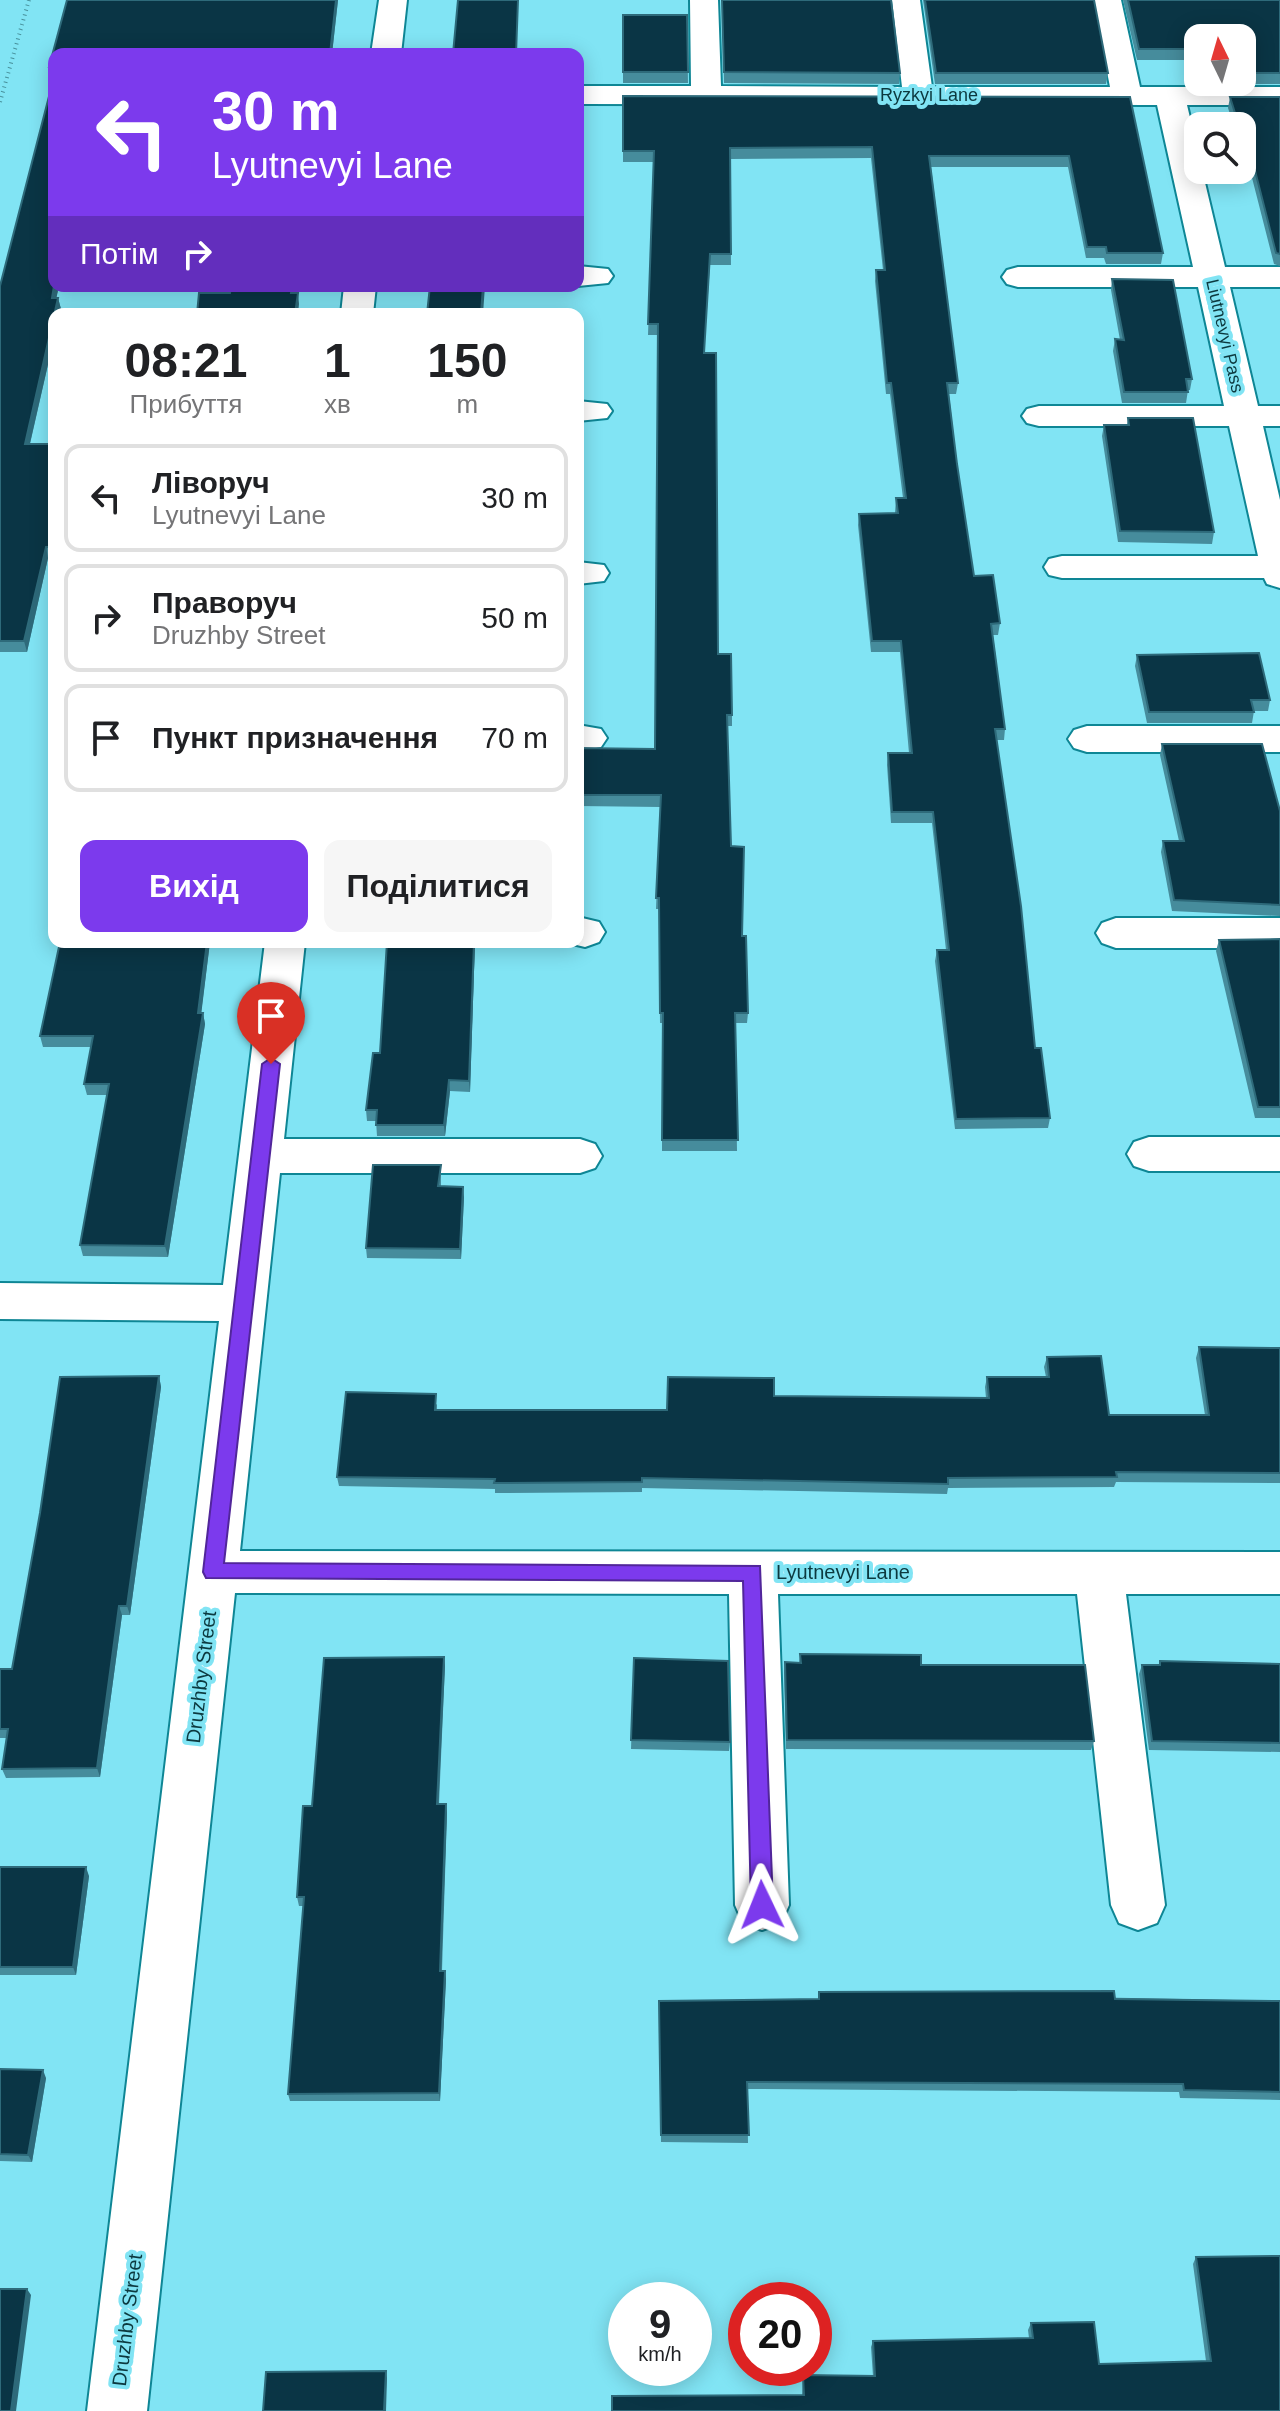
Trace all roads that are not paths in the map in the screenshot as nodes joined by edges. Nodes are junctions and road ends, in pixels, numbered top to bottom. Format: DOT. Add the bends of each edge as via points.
graph roads {
  1 [pos="393,0"];
  2 [pos="704,0"];
  3 [pos="906,0"];
  4 [pos="1107,0"];
  5 [pos="387,48"];
  6 [pos="584,95"];
  7 [pos="706,95"];
  8 [pos="918,95"];
  9 [pos="1170,95"];
  10 [pos="1127,96"];
  11 [pos="1280,96"];
  12 [pos="1018,277"];
  13 [pos="1212,277"];
  14 [pos="1280,277"];
  15 [pos="1039,416"];
  16 [pos="1243,416"];
  17 [pos="1280,416"];
  18 [pos="1062,567"];
  19 [pos="1279,570"];
  20 [pos="1087,739"];
  21 [pos="1280,739"];
  22 [pos="1116,933"];
  23 [pos="1280,933"];
  24 [pos="284,948"];
  25 [pos="1149,1154"];
  26 [pos="1280,1154"];
  27 [pos="260,1156"];
  28 [pos="580,1156"];
  29 [pos="0,1301"];
  30 [pos="242,1303"];
  31 [pos="213,1572"];
  32 [pos="753,1572"];
  33 [pos="1099,1573"];
  34 [pos="1280,1573"];
  35 [pos="762,1905"];
  36 [pos="1138,1905"];
  37 [pos="117,2411"];
  1 -- 5 [label="street"];
  2 -- 7 [label="street"];
  3 -- 8 [label="street"];
  4 -- 10 [label="street"];
  6 -- 7 [label="street, Ryzkyi Lane"];
  7 -- 8 [label="street, Ryzkyi Lane"];
  8 -- 10 [label="street, Ryzkyi Lane"];
  9 -- 10 [label="street, Ryzkyi Lane"];
  9 -- 11 [label="street, Ryzkyi Lane"];
  9 -- 13 [label="street, Liutnevyi Pass"];
  12 -- 13 [label="street"];
  13 -- 14 [label="street"];
  13 -- 16 [label="street, Liutnevyi Pass"];
  15 -- 16 [label="street"];
  16 -- 17 [label="street"];
  16 -- 19 [label="street, Liutnevyi Pass"];
  18 -- 19 [label="street"];
  20 -- 21 [label="street"];
  22 -- 23 [label="street"];
  24 -- 27 [label="street, Druzhby Street"];
  25 -- 26 [label="street"];
  27 -- 28 [label="street"];
  27 -- 30 [label="street, Druzhby Street"];
  29 -- 30 [label="street"];
  30 -- 31 [label="street, Druzhby Street"];
  31 -- 32 [label="street, Lyutnevyi Lane"];
  31 -- 37 [label="street, Druzhby Street"];
  32 -- 33 [label="street, Lyutnevyi Lane"];
  32 -- 35 [label="street"];
  33 -- 34 [label="street, Lyutnevyi Lane"];
  33 -- 36 [label="street"];
}
